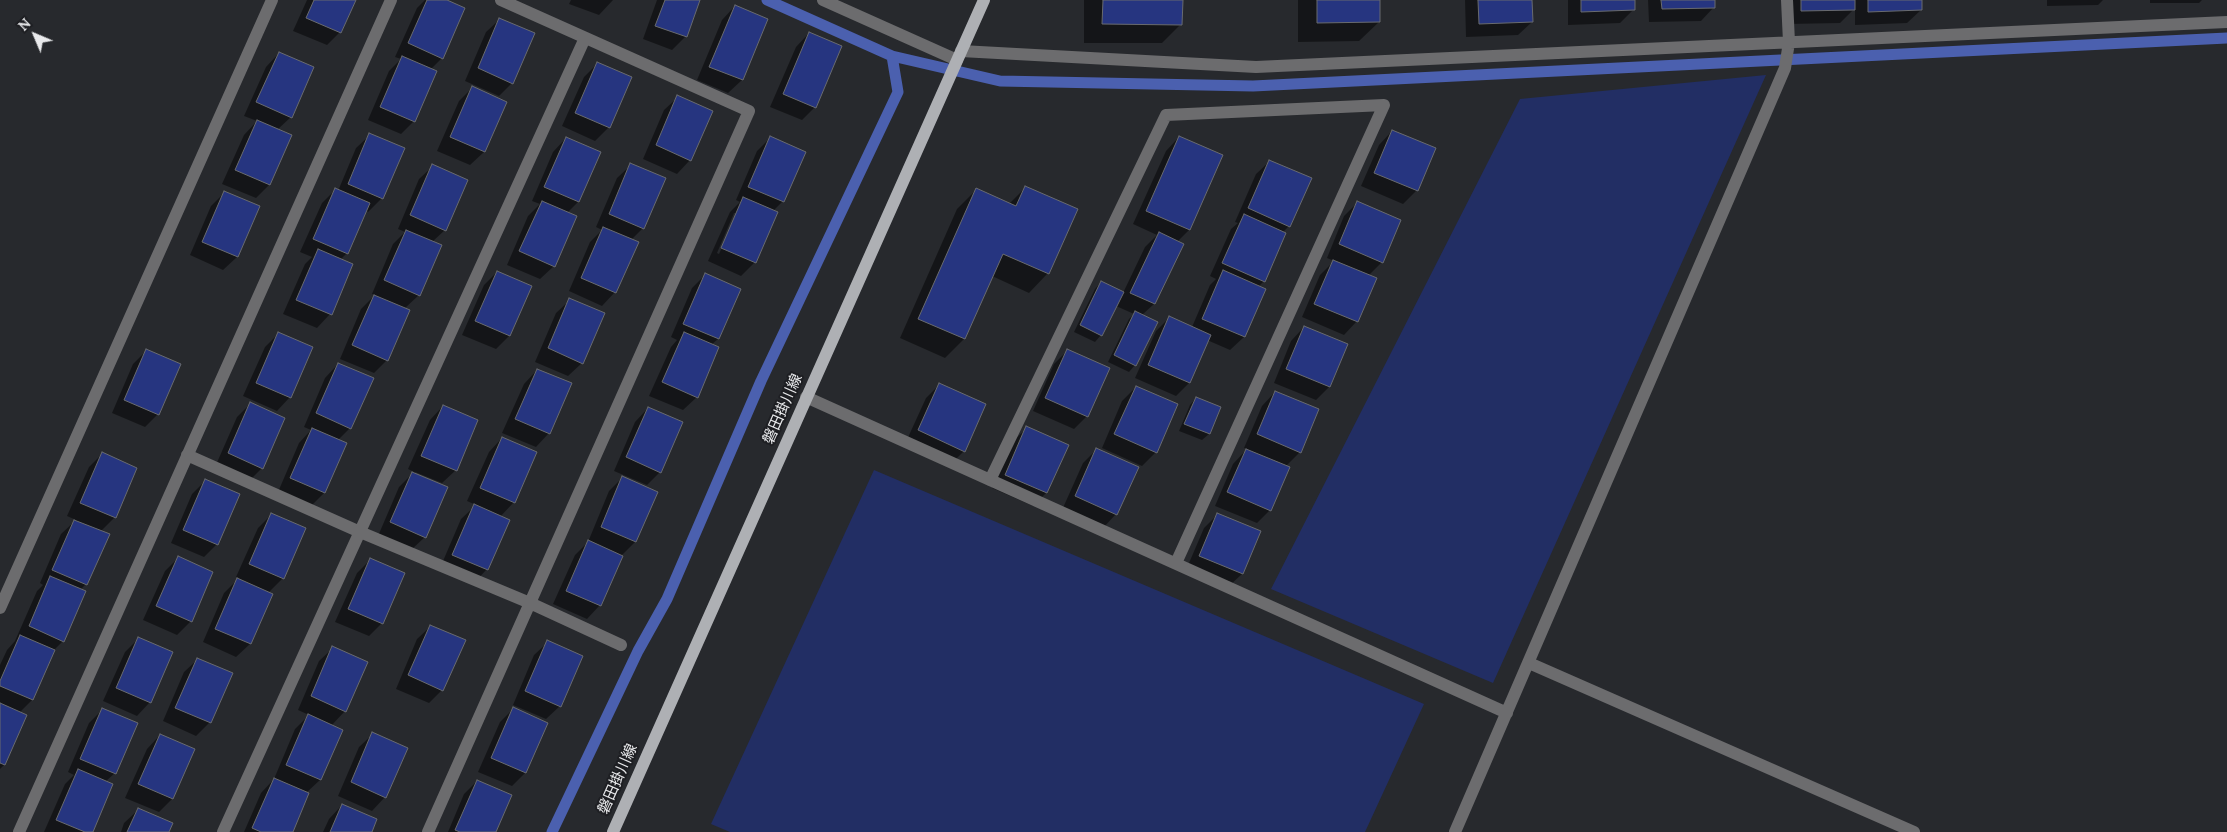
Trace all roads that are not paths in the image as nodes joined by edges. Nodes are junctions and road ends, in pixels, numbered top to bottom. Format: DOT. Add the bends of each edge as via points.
graph roads {
  1 [pos="272,0"];
  2 [pos="391,0"];
  3 [pos="501,0"];
  4 [pos="823,0"];
  5 [pos="984,0"];
  6 [pos="1787,0"];
  7 [pos="2227,22"];
  8 [pos="585,38"];
  9 [pos="1789,42"];
  10 [pos="959,56"];
  11 [pos="806,397"];
  12 [pos="188,455"];
  13 [pos="990,480"];
  14 [pos="360,532"];
  15 [pos="1176,564"];
  16 [pos="530,603"];
  17 [pos="0,608"];
  18 [pos="621,645"];
  19 [pos="1529,662"];
  20 [pos="1507,713"];
  21 [pos="19,832"];
  22 [pos="224,832"];
  23 [pos="428,832"];
  24 [pos="613,832"];
  25 [pos="1455,832"];
  26 [pos="1914,832"];
  1 -- 17 [label="street"];
  2 -- 12 [label="street"];
  3 -- 8 [label="street"];
  4 -- 10 [label="street"];
  5 -- 10 [label="main road, 磐田掛川線"];
  6 -- 9 [label="street"];
  7 -- 9 [label="street"];
  8 -- 14 [label="street"];
  8 -- 16 [label="street" via="749,111"];
  9 -- 10 [label="street" via="1256,67"];
  9 -- 19 [label="street" via="1785,68"];
  10 -- 11 [label="main road, 磐田掛川線"];
  11 -- 13 [label="street"];
  11 -- 24 [label="main road, 磐田掛川線"];
  12 -- 14 [label="street"];
  12 -- 21 [label="street"];
  13 -- 15 [label="street"];
  13 -- 15 [label="street" via="1166,115 1384,105"];
  14 -- 16 [label="street"];
  14 -- 22 [label="street"];
  15 -- 20 [label="street"];
  16 -- 18 [label="street"];
  16 -- 23 [label="street"];
  19 -- 20 [label="street"];
  19 -- 26 [label="street"];
  20 -- 25 [label="street"];
}
